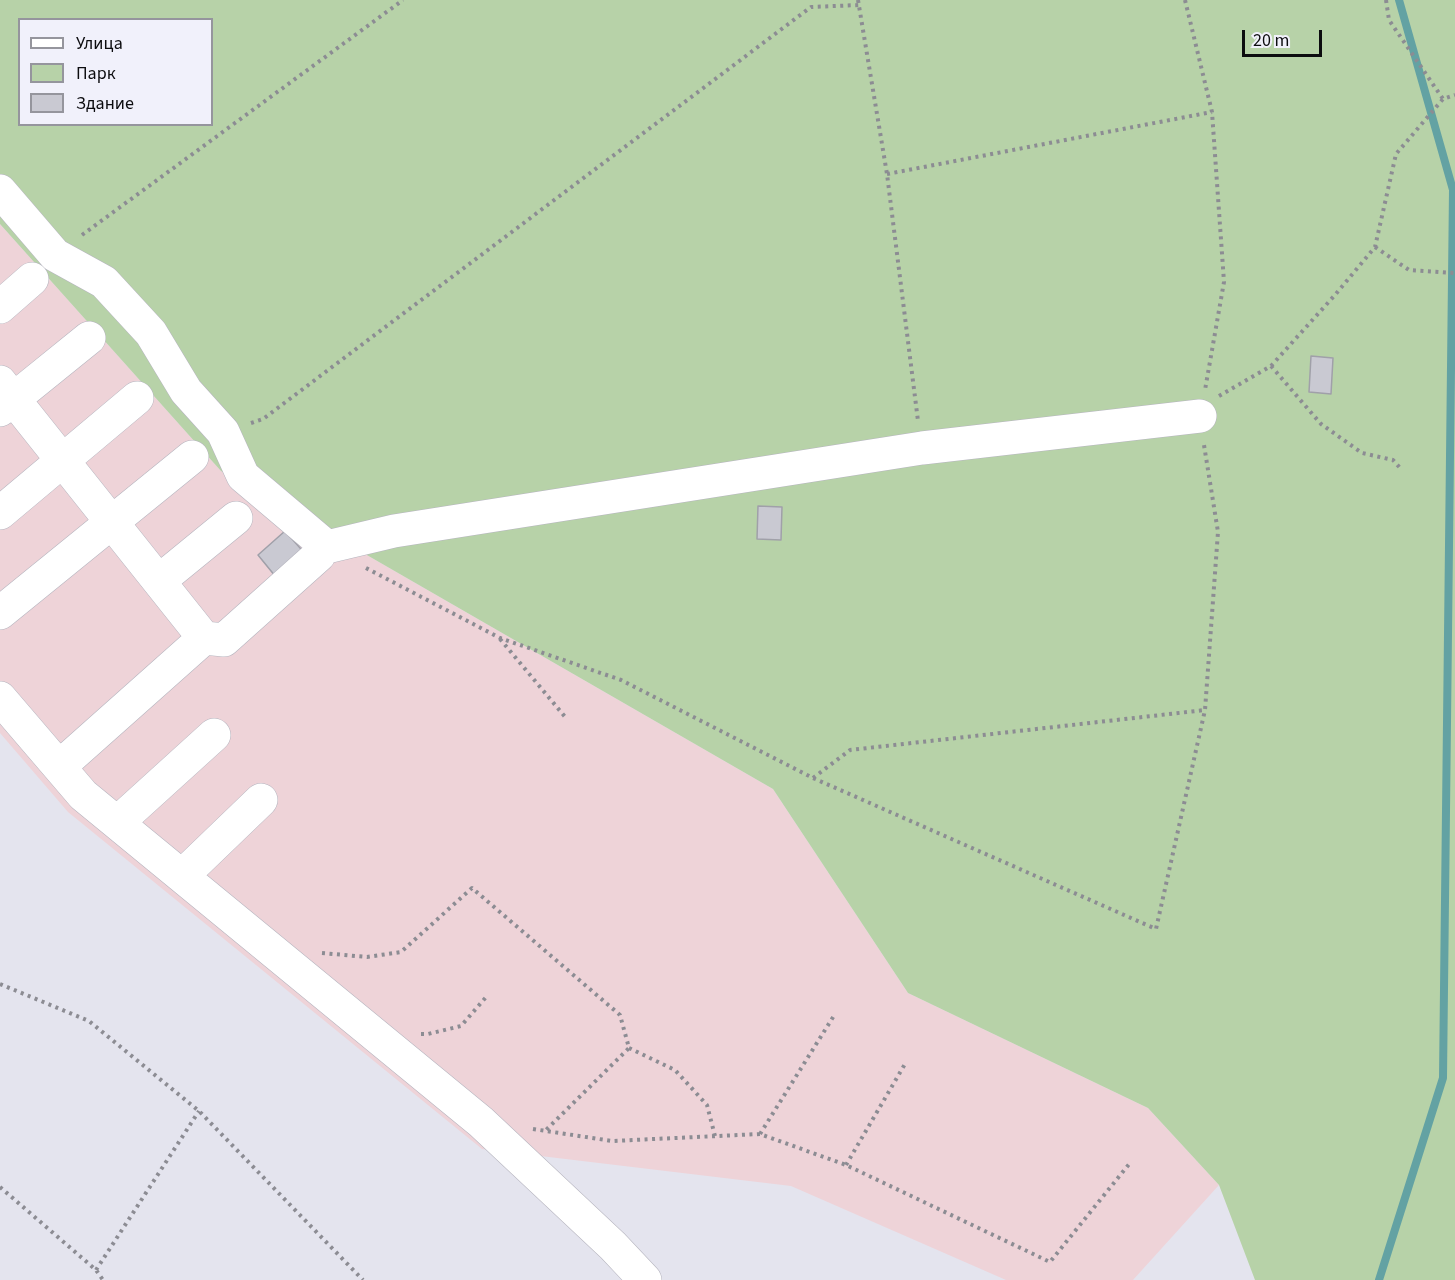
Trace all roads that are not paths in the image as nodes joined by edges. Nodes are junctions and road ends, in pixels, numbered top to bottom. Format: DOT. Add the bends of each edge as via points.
graph roads {
  1 [pos="0,191"];
  2 [pos="32,279"];
  3 [pos="0,307"];
  4 [pos="89,338"];
  5 [pos="5,397"];
  6 [pos="138,398"];
  7 [pos="1200,416"];
  8 [pos="192,457"];
  9 [pos="63,460"];
  10 [pos="0,513"];
  11 [pos="236,518"];
  12 [pos="112,522"];
  13 [pos="323,551"];
  14 [pos="159,581"];
  15 [pos="0,613"];
  16 [pos="204,638"];
  17 [pos="0,698"];
  18 [pos="214,735"];
  19 [pos="59,766"];
  20 [pos="261,800"];
  21 [pos="117,823"];
  22 [pos="182,876"];
  23 [pos="645,1280"];
  1 -- 13 [label="street" via="55,255 105,282 151,333 186,391 224,432 243,476"];
  2 -- 3 [label="street"];
  4 -- 5 [label="street"];
  5 -- 9 [label="street"];
  6 -- 9 [label="street"];
  7 -- 13 [label="street" via="922,448 394,531"];
  8 -- 12 [label="street"];
  9 -- 10 [label="street"];
  9 -- 12 [label="street"];
  11 -- 14 [label="street"];
  12 -- 14 [label="street"];
  12 -- 15 [label="street"];
  13 -- 16 [label="street" via="224,640"];
  14 -- 16 [label="street"];
  16 -- 19 [label="street"];
  17 -- 19 [label="street"];
  18 -- 21 [label="street"];
  19 -- 21 [label="street" via="83,795"];
  20 -- 22 [label="street"];
  21 -- 22 [label="street"];
  22 -- 23 [label="street" via="481,1122"];
}
